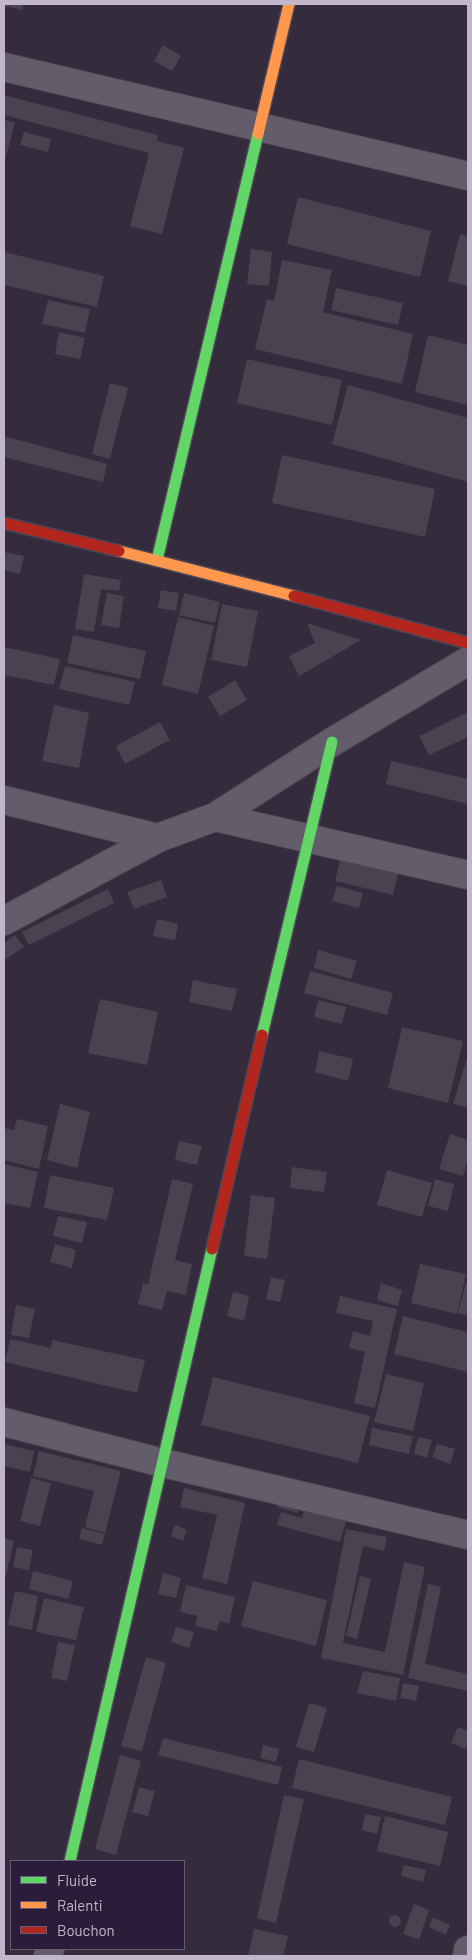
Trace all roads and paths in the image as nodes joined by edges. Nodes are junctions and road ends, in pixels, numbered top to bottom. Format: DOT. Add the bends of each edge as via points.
graph roads {
  1 [pos="289,4"];
  2 [pos="4,67"];
  3 [pos="259,128"];
  4 [pos="468,176"];
  5 [pos="4,523"];
  6 [pos="157,560"];
  7 [pos="468,643"];
  8 [pos="468,661"];
  9 [pos="332,742"];
  10 [pos="4,800"];
  11 [pos="215,817"];
  12 [pos="158,838"];
  13 [pos="308,839"];
  14 [pos="468,875"];
  15 [pos="4,921"];
  16 [pos="4,1422"];
  17 [pos="163,1463"];
  18 [pos="468,1535"];
  19 [pos="70,1860"];
  20 [pos="468,1950"];
  21 [pos="467,1956"];
  1 -- 3 [label="street"];
  2 -- 3 [label="street"];
  3 -- 4 [label="street"];
  3 -- 6 [label="street"];
  5 -- 6 [label="street"];
  6 -- 7 [label="street"];
  8 -- 9 [label="street"];
  9 -- 11 [label="street"];
  9 -- 13 [label="street"];
  10 -- 12 [label="street"];
  11 -- 12 [label="street"];
  11 -- 13 [label="street"];
  12 -- 15 [label="street"];
  13 -- 14 [label="street"];
  13 -- 17 [label="street"];
  16 -- 17 [label="street"];
  17 -- 18 [label="street"];
  17 -- 19 [label="street"];
  20 -- 21 [label="street"];
}
